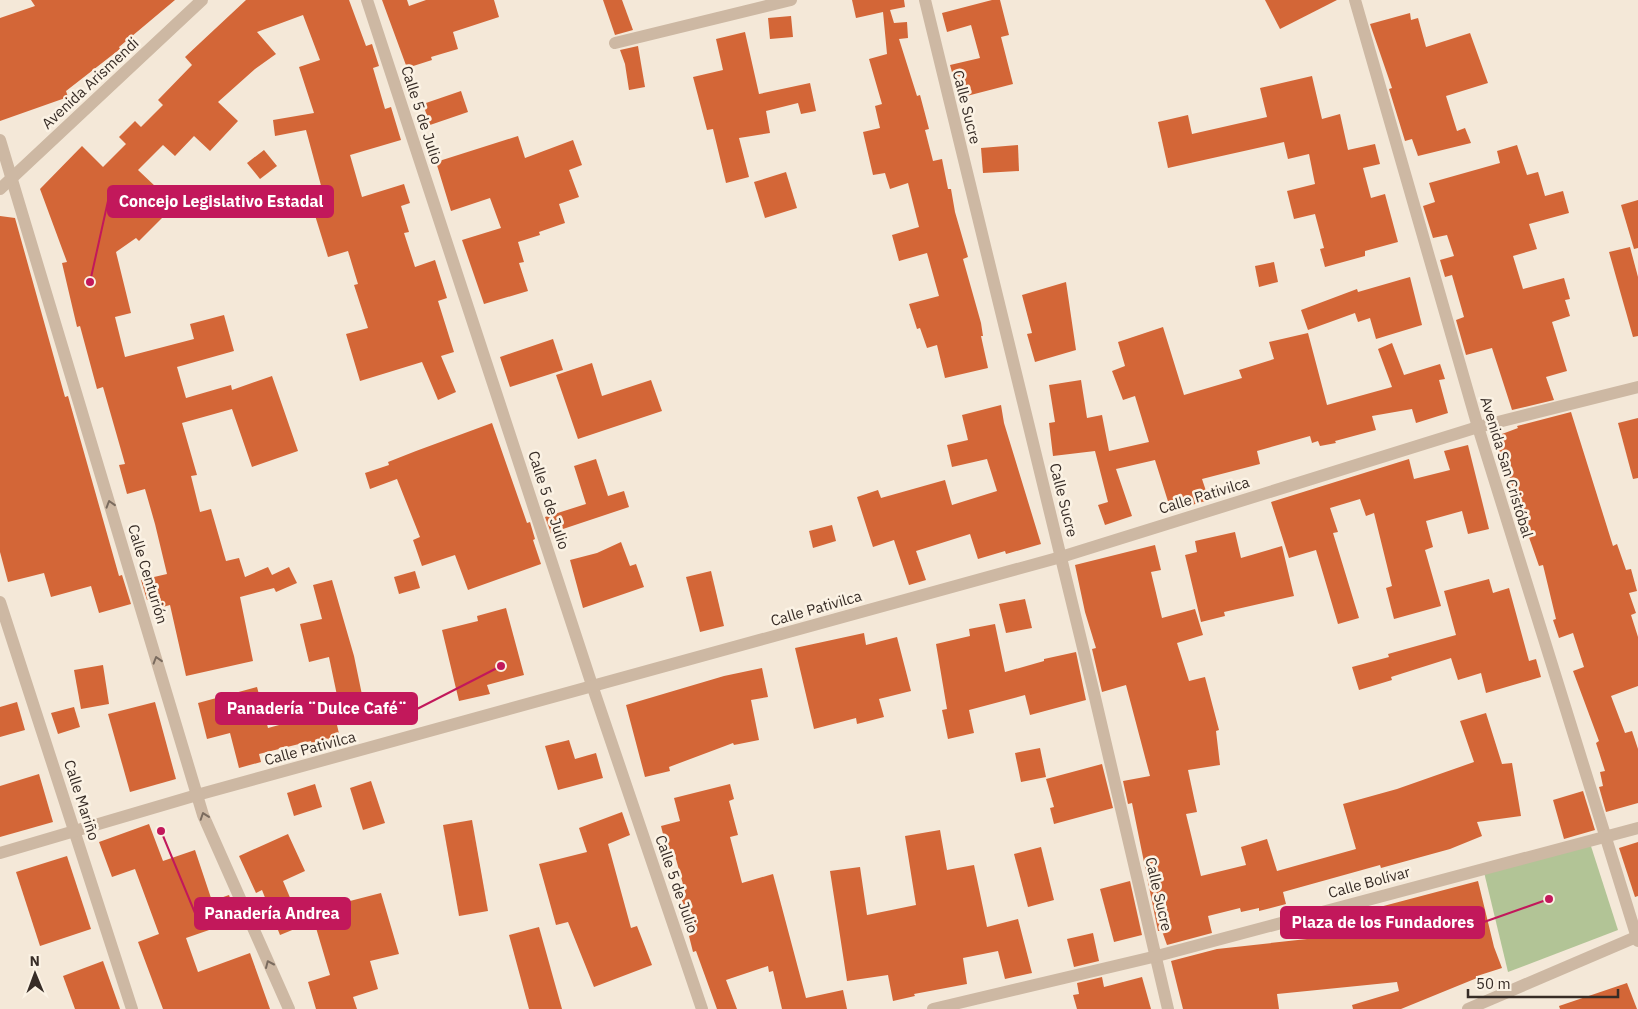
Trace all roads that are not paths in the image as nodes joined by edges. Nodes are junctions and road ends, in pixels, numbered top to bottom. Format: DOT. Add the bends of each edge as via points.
graph roads {
  1 [pos="202,0"];
  2 [pos="368,0"];
  3 [pos="791,0"];
  4 [pos="925,0"];
  5 [pos="1355,0"];
  6 [pos="735,6"];
  7 [pos="615,43"];
  8 [pos="0,140"];
  9 [pos="12,177"];
  10 [pos="0,189"];
  11 [pos="1638,387"];
  12 [pos="1478,427"];
  13 [pos="1061,557"];
  14 [pos="0,602"];
  15 [pos="593,688"];
  16 [pos="197,796"];
  17 [pos="1638,828"];
  18 [pos="76,832"];
  19 [pos="1604,836"];
  20 [pos="0,853"];
  21 [pos="1637,939"];
  22 [pos="1157,956"];
  23 [pos="132,1009"];
  24 [pos="288,1009"];
  25 [pos="702,1009"];
  26 [pos="933,1009"];
  27 [pos="1168,1009"];
  28 [pos="1468,1009"];
  1 -- 9 [label="street, Avenida Arismendi"];
  2 -- 15 [label="street, Calle 5 de Julio"];
  3 -- 6 [label="street"];
  4 -- 13 [label="street, Calle Sucre"];
  5 -- 12 [label="street, Avenida San Cristóbal"];
  6 -- 7 [label="street"];
  8 -- 9 [label="street, Calle Centurión"];
  9 -- 10 [label="street, Avenida Arismendi"];
  16 -- 9 [label="street, Calle Centurión, one-way"];
  11 -- 12 [label="street, Calle Pativilca"];
  12 -- 13 [label="street, Calle Pativilca"];
  12 -- 19 [label="street, Avenida San Cristóbal"];
  13 -- 15 [label="street, Calle Pativilca"];
  13 -- 22 [label="street, Calle Sucre"];
  14 -- 18 [label="street, Calle Mariño"];
  15 -- 16 [label="street, Calle Pativilca"];
  15 -- 25 [label="street, Calle 5 de Julio"];
  16 -- 18 [label="street, Calle Pativilca"];
  24 -- 16 [label="street, Calle Centurión, one-way" via="209,831"];
  17 -- 19 [label="street, Calle Bolívar"];
  18 -- 20 [label="street, Calle Pativilca"];
  18 -- 23 [label="street, Calle Mariño"];
  19 -- 21 [label="street, Avenida San Cristóbal"];
  19 -- 22 [label="street, Calle Bolívar"];
  21 -- 28 [label="street"];
  22 -- 26 [label="street, Calle Bolívar"];
  22 -- 27 [label="street, Calle Sucre"];
}
